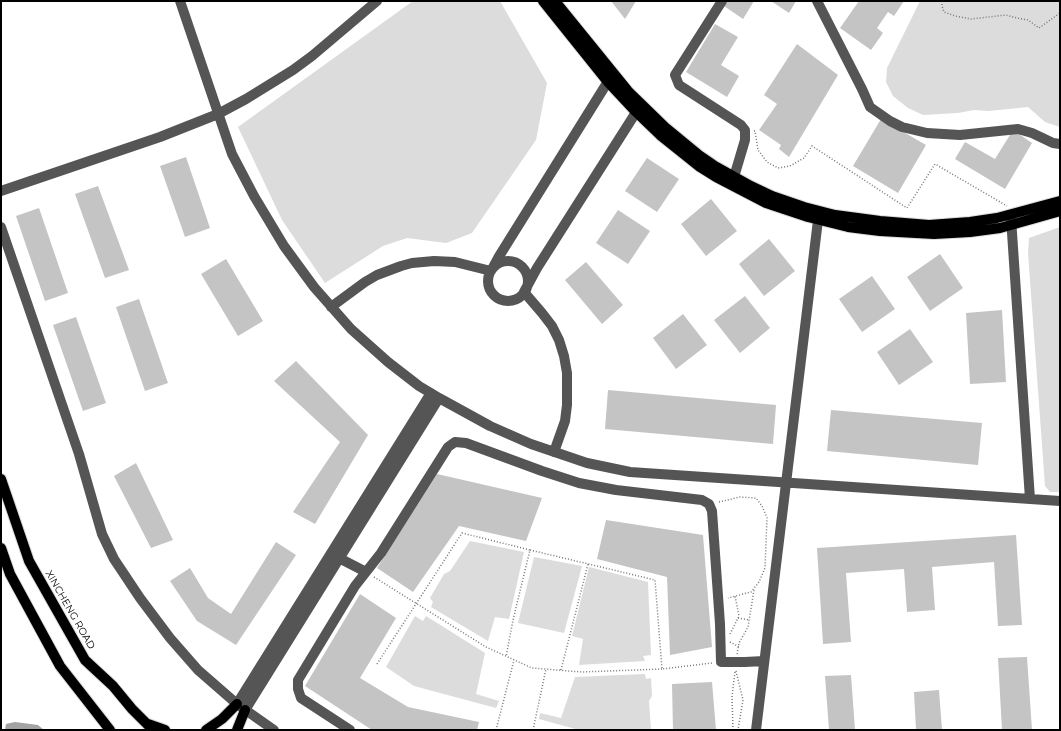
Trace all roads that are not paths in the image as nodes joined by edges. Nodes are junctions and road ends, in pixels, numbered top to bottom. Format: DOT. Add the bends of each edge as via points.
graph roads {
  1 [pos="180,1"];
  2 [pos="377,1"];
  3 [pos="543,1"];
  4 [pos="555,1"];
  5 [pos="722,1"];
  6 [pos="817,1"];
  7 [pos="611,78"];
  8 [pos="638,108"];
  9 [pos="218,114"];
  10 [pos="1060,144"];
  11 [pos="734,177"];
  12 [pos="1,191"];
  13 [pos="1060,201"];
  14 [pos="1060,211"];
  15 [pos="818,216"];
  16 [pos="1011,220"];
  17 [pos="1,227"];
  18 [pos="490,271"];
  19 [pos="524,292"];
  20 [pos="331,307"];
  21 [pos="435,396"];
  22 [pos="554,452"];
  23 [pos="1,479"];
  24 [pos="786,482"];
  25 [pos="1030,499"];
  26 [pos="1060,501"];
  27 [pos="1,548"];
  28 [pos="339,558"];
  29 [pos="366,572"];
  30 [pos="764,660"];
  31 [pos="241,707"];
  32 [pos="145,722"];
  33 [pos="110,730"];
  34 [pos="153,730"];
  35 [pos="165,730"];
  36 [pos="206,730"];
  37 [pos="237,730"];
  38 [pos="274,730"];
  39 [pos="350,730"];
  40 [pos="756,730"];
  1 -- 9 [label="street"];
  2 -- 9 [label="street" via="293,70"];
  3 -- 7 [label="main road"];
  4 -- 7 [label="main road"];
  5 -- 11 [label="street" via="675,76 679,85 745,130 745,140"];
  6 -- 10 [label="street" via="870,106 890,121 902,127 927,133 960,135 1018,129"];
  7 -- 8 [label="main road"];
  7 -- 18 [label="street"];
  8 -- 11 [label="main road" via="699,155"];
  8 -- 15 [label="main road" via="683,154 716,177 766,203"];
  8 -- 19 [label="street"];
  9 -- 12 [label="street" via="160,137"];
  9 -- 20 [label="street" via="232,154 267,219 298,266"];
  11 -- 15 [label="main road"];
  13 -- 16 [label="main road"];
  14 -- 16 [label="main road"];
  15 -- 16 [label="main road" via="929,224"];
  15 -- 24 [label="street"];
  16 -- 25 [label="street"];
  17 -- 31 [label="street" via="79,454 106,542 126,578 170,638 198,670"];
  18 -- 19 [label="street" via="488,283 497,298 515,300"];
  18 -- 19 [label="street" via="494,266 506,262 518,264 523,268 527,280"];
  18 -- 20 [label="street" via="456,262 412,263 377,275"];
  19 -- 22 [label="street" via="552,326 565,362 567,406 565,421"];
  20 -- 21 [label="street" via="370,347"];
  21 -- 22 [label="street" via="512,436"];
  21 -- 28 [label="street"];
  21 -- 31 [label="street"];
  22 -- 24 [label="street" via="587,463 630,472"];
  23 -- 32 [label="main road, XINCHENG ROAD" via="29,561 85,660 113,686"];
  24 -- 25 [label="street"];
  24 -- 30 [label="street"];
  25 -- 26 [label="street"];
  27 -- 33 [label="main road" via="10,574 60,666"];
  28 -- 29 [label="street"];
  28 -- 31 [label="street"];
  29 -- 30 [label="street" via="381,553 448,447 454,442 466,443 579,483 702,500 710,504 721,662"];
  29 -- 39 [label="street" via="298,680 301,698"];
  30 -- 40 [label="street"];
  31 -- 36 [label="main road"];
  31 -- 37 [label="main road"];
  31 -- 38 [label="street"];
  32 -- 34 [label="main road, XINCHENG ROAD"];
  32 -- 35 [label="main road"];
}
